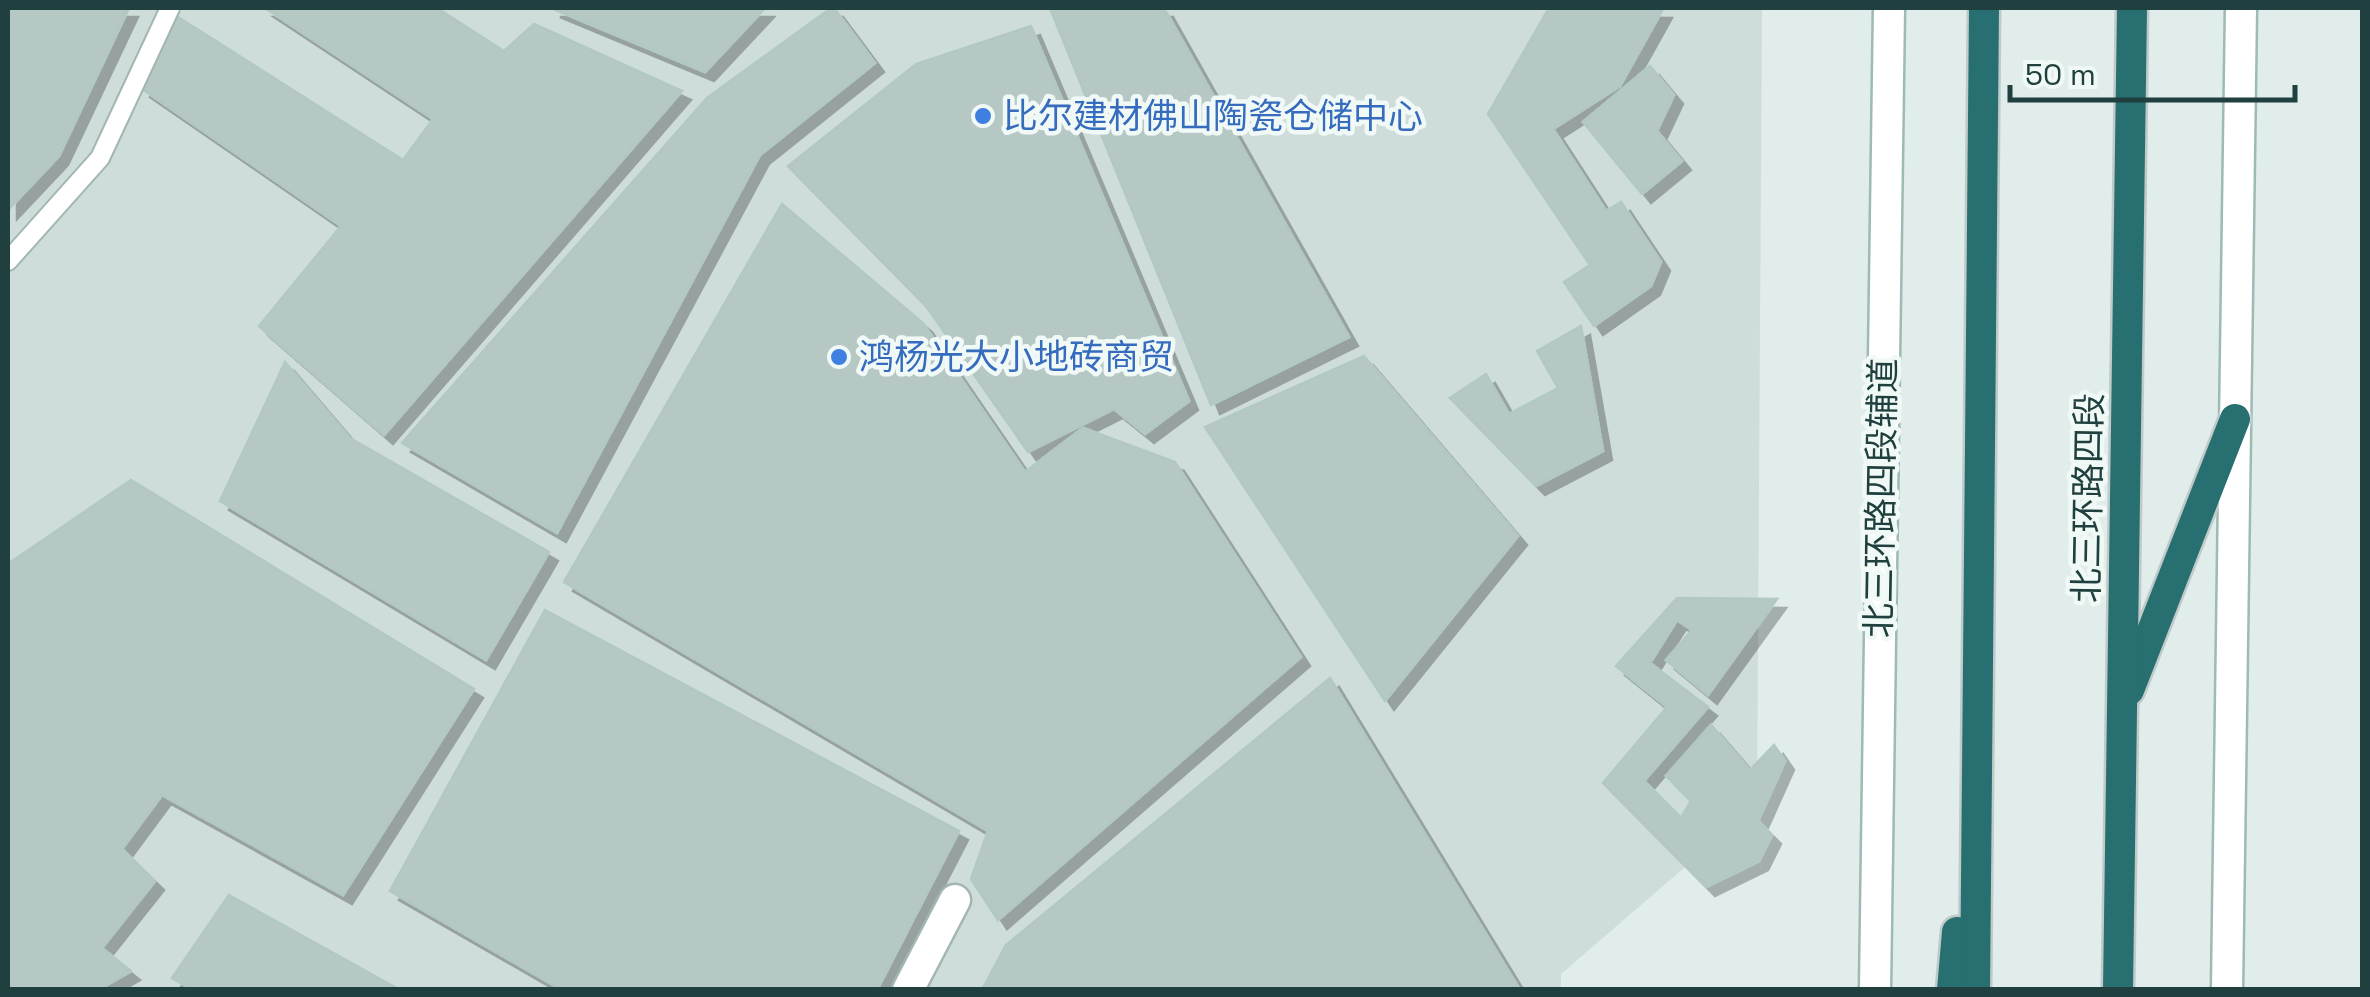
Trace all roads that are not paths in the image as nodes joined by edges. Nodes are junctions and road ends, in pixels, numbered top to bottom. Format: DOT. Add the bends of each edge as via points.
graph roads {
  1 [pos="170,8"];
  2 [pos="1890,8"];
  3 [pos="1984,8"];
  4 [pos="2132,8"];
  5 [pos="2242,8"];
  6 [pos="8,261"];
  7 [pos="2236,419"];
  8 [pos="2122,706"];
  9 [pos="1977,710"];
  10 [pos="955,900"];
  11 [pos="908,990"];
  12 [pos="1875,990"];
  13 [pos="1952,990"];
  14 [pos="1975,990"];
  15 [pos="2118,990"];
  16 [pos="2227,990"];
  1 -- 6 [label="lane" via="100,158"];
  2 -- 12 [label="main road, 北三环路四段辅道"];
  3 -- 9 [label="highway"];
  4 -- 8 [label="highway, 北三环路四段"];
  5 -- 7 [label="main road"];
  7 -- 8 [label="highway"];
  7 -- 16 [label="main road"];
  8 -- 15 [label="highway, 北三环路四段"];
  9 -- 13 [label="highway"];
  9 -- 14 [label="highway"];
  10 -- 11 [label="main road"];
}
